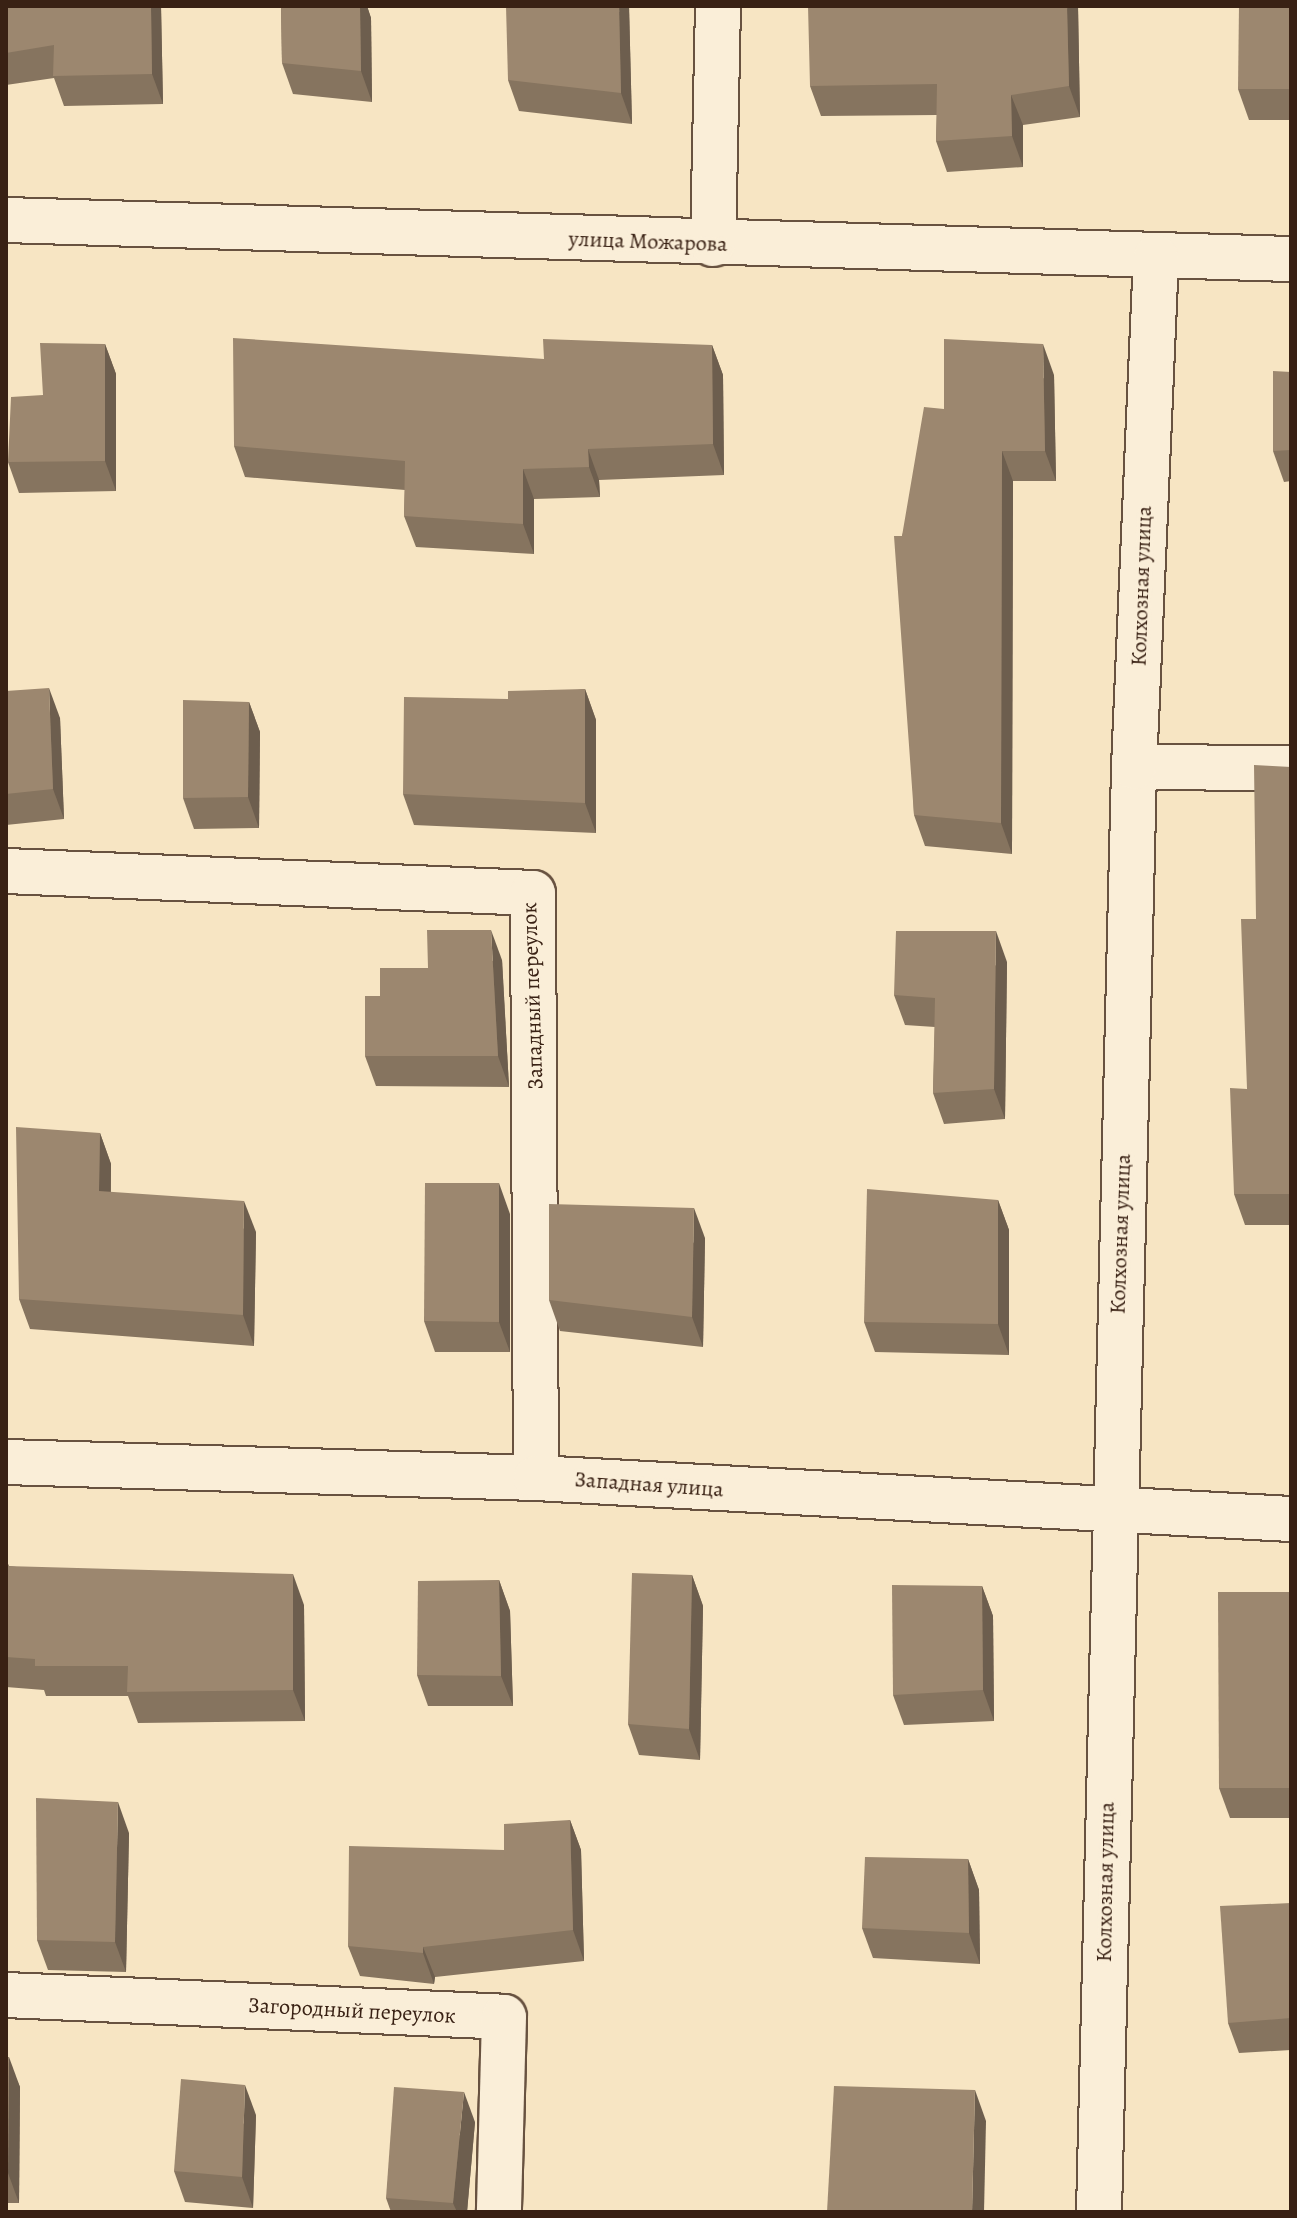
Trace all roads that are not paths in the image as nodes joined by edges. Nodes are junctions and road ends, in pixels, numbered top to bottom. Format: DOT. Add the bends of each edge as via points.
graph roads {
  1 [pos="718,6"];
  2 [pos="6,220"];
  3 [pos="713,244"];
  4 [pos="1156,257"];
  5 [pos="1291,259"];
  6 [pos="1134,767"];
  7 [pos="1291,768"];
  8 [pos="6,871"];
  9 [pos="6,1462"];
  10 [pos="536,1478"];
  11 [pos="1113,1514"];
  12 [pos="1291,1519"];
  13 [pos="6,1995"];
  14 [pos="499,2212"];
  15 [pos="1099,2212"];
  1 -- 3 [label="street"];
  2 -- 3 [label="street, улица Можарова"];
  3 -- 4 [label="street, улица Можарова"];
  4 -- 5 [label="street, улица Можарова"];
  4 -- 6 [label="street, Колхозная улица"];
  6 -- 7 [label="street"];
  6 -- 11 [label="street, Колхозная улица"];
  8 -- 10 [label="street, Западный переулок" via="533,893"];
  9 -- 10 [label="street, Западная улица"];
  10 -- 11 [label="street, Западная улица"];
  11 -- 12 [label="street, Западная улица"];
  11 -- 15 [label="street, Колхозная улица"];
  13 -- 14 [label="street, Загородный переулок" via="504,2017"];
}
